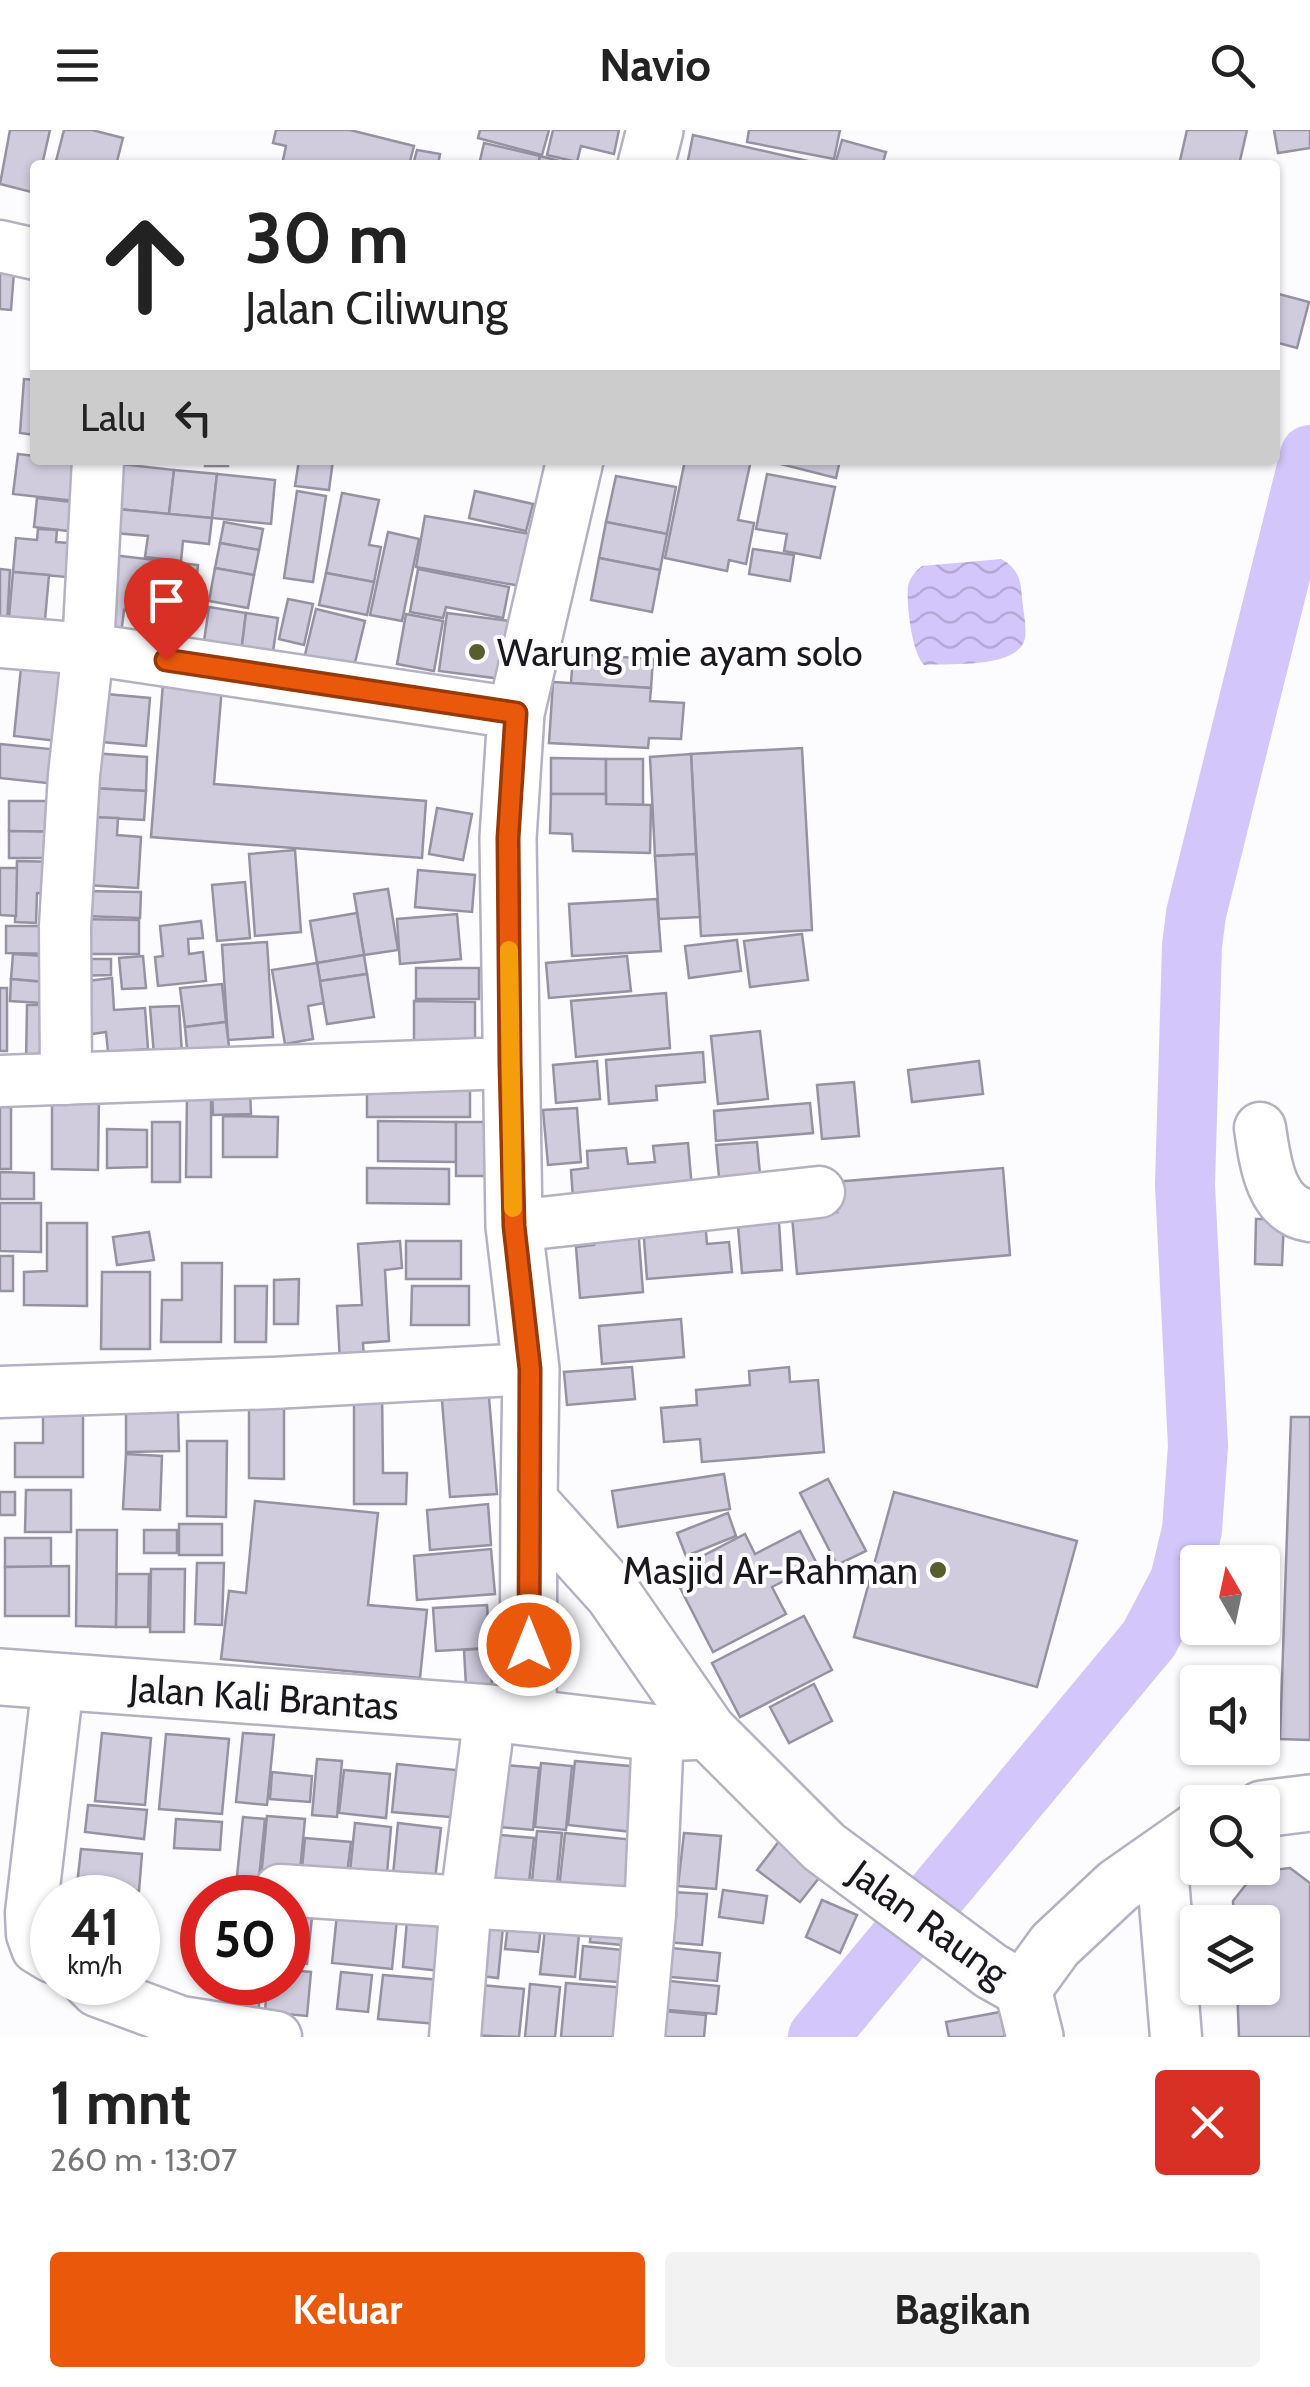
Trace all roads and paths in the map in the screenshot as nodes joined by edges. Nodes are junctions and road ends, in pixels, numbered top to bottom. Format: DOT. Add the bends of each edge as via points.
graph roads {
  1 [pos="655,130"];
  2 [pos="647,160"];
  3 [pos="0,246"];
  4 [pos="30,253"];
  5 [pos="98,465"];
  6 [pos="574,465"];
  7 [pos="0,642"];
  8 [pos="88,649"];
  9 [pos="516,713"];
  10 [pos="510,1063"];
  11 [pos="66,1079"];
  12 [pos="0,1081"];
  13 [pos="1260,1128"];
  14 [pos="818,1192"];
  15 [pos="1310,1216"];
  16 [pos="514,1226"];
  17 [pos="530,1369"];
  18 [pos="0,1392"];
  19 [pos="529,1501"];
  20 [pos="0,1676"];
  21 [pos="58,1683"];
  22 [pos="509,1715"];
  23 [pos="683,1732"];
  24 [pos="1310,1803"];
  25 [pos="1280,1807"];
  26 [pos="1179,1842"];
  27 [pos="35,1875"];
  28 [pos="310,1892"];
  29 [pos="466,1901"];
  30 [pos="650,1914"];
  31 [pos="1017,1999"];
  32 [pos="135,2005"];
  33 [pos="276,2037"];
  34 [pos="454,2037"];
  35 [pos="639,2037"];
  36 [pos="1176,2037"];
  1 -- 2 [label="main road"];
  3 -- 4 [label="street"];
  5 -- 8 [label="street"];
  6 -- 9 [label="main road"];
  7 -- 8 [label="street"];
  8 -- 9 [label="street"];
  8 -- 11 [label="street" via="65,926"];
  9 -- 10 [label="main road" via="508,838"];
  10 -- 11 [label="street"];
  10 -- 16 [label="main road"];
  11 -- 12 [label="street"];
  13 -- 15 [label="street" via="1275,1191"];
  14 -- 16 [label="street"];
  16 -- 17 [label="main road"];
  17 -- 18 [label="street"];
  17 -- 19 [label="main road"];
  19 -- 22 [label="main road"];
  19 -- 23 [label="main road, Jalan Raung" via="614,1594"];
  20 -- 21 [label="main road, Jalan Kali Brantas"];
  21 -- 22 [label="main road, Jalan Kali Brantas"];
  21 -- 27 [label="street"];
  22 -- 23 [label="main road, Jalan Kali Brantas"];
  22 -- 29 [label="street"];
  23 -- 30 [label="street"];
  23 -- 31 [label="main road, Jalan Raung"];
  24 -- 25 [label="main road"];
  26 -- 31 [label="main road, Jalan Raung" via="1118,1886 1055,1945"];
  26 -- 36 [label="street"];
  28 -- 29 [label="street"];
  29 -- 30 [label="street"];
  29 -- 34 [label="street"];
  30 -- 35 [label="street"];
  32 -- 33 [label="street" via="181,2022"];
}
